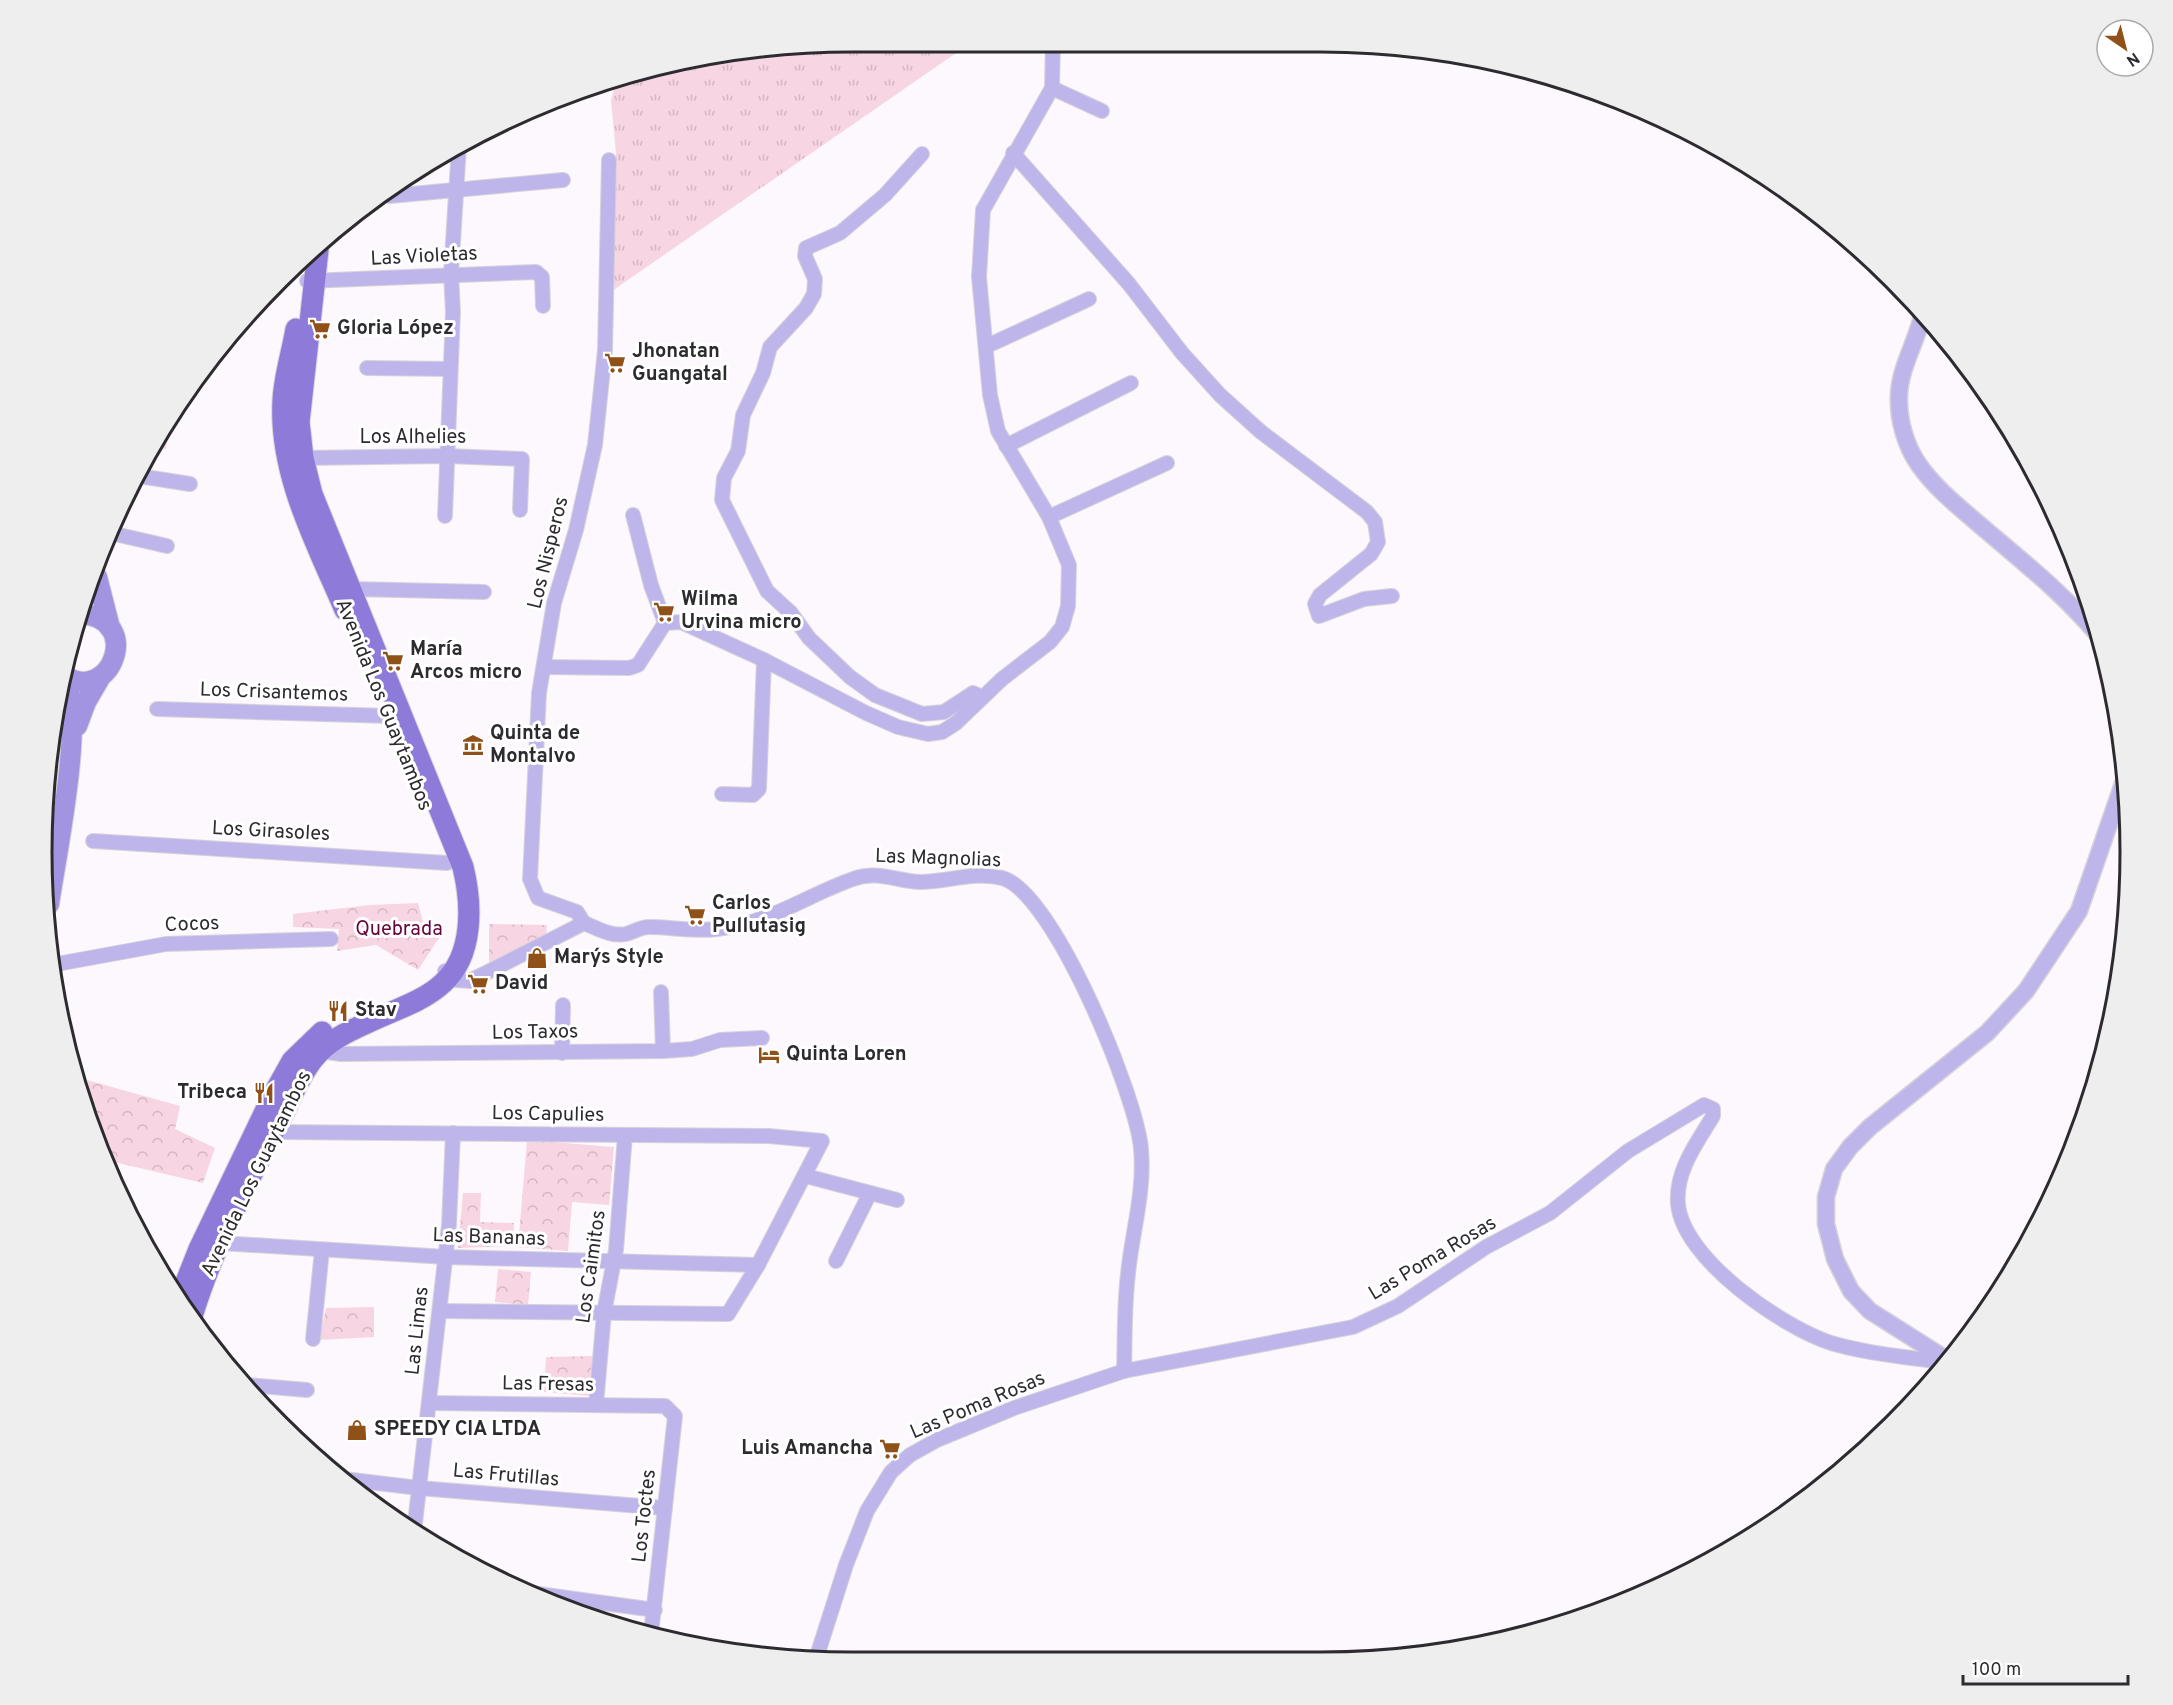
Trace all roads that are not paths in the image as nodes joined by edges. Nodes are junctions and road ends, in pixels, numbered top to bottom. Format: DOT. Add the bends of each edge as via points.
graph roads {
  1 [pos="1053,52"];
  2 [pos="1052,88"];
  3 [pos="1102,111"];
  4 [pos="1013,153"];
  5 [pos="922,154"];
  6 [pos="459,157"];
  7 [pos="609,160"];
  8 [pos="563,180"];
  9 [pos="457,190"];
  10 [pos="396,195"];
  11 [pos="315,261"];
  12 [pos="308,267"];
  13 [pos="451,274"];
  14 [pos="309,281"];
  15 [pos="1089,299"];
  16 [pos="543,306"];
  17 [pos="1920,323"];
  18 [pos="987,346"];
  19 [pos="367,368"];
  20 [pos="450,369"];
  21 [pos="1131,383"];
  22 [pos="1006,446"];
  23 [pos="447,456"];
  24 [pos="303,459"];
  25 [pos="1167,463"];
  26 [pos="147,477"];
  27 [pos="190,484"];
  28 [pos="520,510"];
  29 [pos="633,515"];
  30 [pos="445,516"];
  31 [pos="1049,517"];
  32 [pos="118,535"];
  33 [pos="167,546"];
  34 [pos="99,584"];
  35 [pos="352,590"];
  36 [pos="484,592"];
  37 [pos="1392,596"];
  38 [pos="89,615"];
  39 [pos="2086,621"];
  40 [pos="665,623"];
  41 [pos="110,628"];
  42 [pos="764,660"];
  43 [pos="545,667"];
  44 [pos="101,676"];
  45 [pos="72,680"];
  46 [pos="69,693"];
  47 [pos="982,697"];
  48 [pos="157,709"];
  49 [pos="397,723"];
  50 [pos="72,740"];
  51 [pos="722,794"];
  52 [pos="2119,796"];
  53 [pos="93,841"];
  54 [pos="447,863"];
  55 [pos="53,876"];
  56 [pos="584,923"];
  57 [pos="463,925"];
  58 [pos="331,939"];
  59 [pos="60,963"];
  60 [pos="446,972"];
  61 [pos="661,992"];
  62 [pos="563,1005"];
  63 [pos="762,1038"];
  64 [pos="318,1044"];
  65 [pos="663,1051"];
  66 [pos="562,1053"];
  67 [pos="274,1132"];
  68 [pos="453,1133"];
  69 [pos="625,1135"];
  70 [pos="806,1176"];
  71 [pos="870,1193"];
  72 [pos="897,1200"];
  73 [pos="220,1243"];
  74 [pos="322,1250"];
  75 [pos="446,1257"];
  76 [pos="615,1261"];
  77 [pos="836,1261"];
  78 [pos="758,1265"];
  79 [pos="183,1290"];
  80 [pos="195,1308"];
  81 [pos="440,1311"];
  82 [pos="604,1313"];
  83 [pos="314,1339"];
  84 [pos="1941,1357"];
  85 [pos="1938,1360"];
  86 [pos="1124,1371"];
  87 [pos="256,1386"];
  88 [pos="307,1390"];
  89 [pos="430,1403"];
  90 [pos="596,1405"];
  91 [pos="665,1406"];
  92 [pos="357,1481"];
  93 [pos="418,1488"];
  94 [pos="665,1509"];
  95 [pos="415,1522"];
  96 [pos="559,1597"];
  97 [pos="655,1610"];
  98 [pos="652,1627"];
  99 [pos="818,1651"];
  1 -- 2 [label="street"];
  2 -- 3 [label="street"];
  2 -- 4 [label="street"];
  4 -- 18 [label="street" via="986,201 980,229 979,277"];
  4 -- 37 [label="street" via="1220,394 1375,522 1378,542 1371,554 1320,595 1315,604 1319,616 1364,599"];
  5 -- 47 [label="street" via="885,195 840,233 806,248 805,256 815,279 814,294 770,347 763,373 743,415 738,451 724,478 722,500 767,591 850,677 875,695 922,714 944,712 973,693"];
  6 -- 9 [label="street"];
  7 -- 43 [label="street, Los Nisperos" via="605,350 596,445 554,603"];
  8 -- 9 [label="street"];
  9 -- 10 [label="street"];
  9 -- 13 [label="street"];
  11 -- 14 [label="main road, Avenida Los Guaytambos"];
  12 -- 14 [label="main road, Avenida Los Guaytambos"];
  13 -- 14 [label="street, Las Violetas"];
  13 -- 16 [label="street, Las Violetas" via="536,272 542,277"];
  13 -- 20 [label="street"];
  14 -- 24 [label="main road, Avenida Los Guaytambos" via="299,422"];
  14 -- 49 [label="main road, Avenida Los Guaytambos" via="283,399 287,452 297,496"];
  15 -- 18 [label="street"];
  17 -- 39 [label="street" via="1899,392 1899,412 1912,453 1953,502 2066,598"];
  18 -- 22 [label="street" via="994,417"];
  19 -- 20 [label="street"];
  20 -- 23 [label="street"];
  21 -- 22 [label="street"];
  22 -- 31 [label="street"];
  23 -- 24 [label="street, Los Alhelies"];
  23 -- 28 [label="street, Los Alhelies" via="522,459"];
  23 -- 30 [label="street"];
  24 -- 35 [label="main road, Avenida Los Guaytambos" via="312,494"];
  25 -- 31 [label="street"];
  26 -- 27 [label="street"];
  29 -- 40 [label="street"];
  31 -- 47 [label="street" via="1069,565 1068,606 1062,627 1050,642"];
  32 -- 33 [label="street"];
  34 -- 41 [label="main road"];
  35 -- 36 [label="street"];
  35 -- 49 [label="main road, Avenida Los Guaytambos"];
  38 -- 41 [label="main road"];
  40 -- 42 [label="street" via="681,622"];
  40 -- 43 [label="street" via="638,665"];
  41 -- 44 [label="main road" via="115,638 115,659"];
  42 -- 47 [label="street" via="866,713 928,735 956,723"];
  42 -- 51 [label="street" via="759,789 753,795"];
  43 -- 56 [label="street, Los Nisperos" via="536,712 531,887 538,898 577,912"];
  44 -- 45 [label="main road" via="80,682"];
  44 -- 50 [label="main road"];
  46 -- 50 [label="main road" via="73,709"];
  48 -- 49 [label="street, Los Crisantemos"];
  49 -- 54 [label="main road, Avenida Los Guaytambos"];
  49 -- 57 [label="main road, Avenida Los Guaytambos" via="463,867 469,891"];
  50 -- 55 [label="main road"];
  52 -- 84 [label="street" via="2079,911 2026,991 1987,1033 1870,1127 1834,1169 1826,1197 1826,1224 1835,1259 1851,1291 1870,1311"];
  53 -- 54 [label="street, Los Girasoles"];
  54 -- 57 [label="main road, Avenida Los Guaytambos"];
  56 -- 60 [label="street" via="470,981 462,982"];
  56 -- 86 [label="street, Las Magnolias" via="613,934 648,927 715,929 740,925 779,913 868,875 918,882 986,876 1016,885 1050,924 1093,1008 1136,1120 1142,1181 1128,1275"];
  57 -- 60 [label="main road, Avenida Los Guaytambos"];
  58 -- 59 [label="street, Cocos" via="166,944"];
  60 -- 64 [label="main road, Avenida Los Guaytambos" via="426,994"];
  61 -- 65 [label="street"];
  62 -- 66 [label="street"];
  63 -- 65 [label="street, Los Taxos" via="720,1040 692,1050"];
  64 -- 66 [label="street, Los Taxos" via="341,1054"];
  64 -- 67 [label="main road, Avenida Los Guaytambos"];
  64 -- 79 [label="main road, Avenida Los Guaytambos" via="292,1061 273,1095"];
  65 -- 66 [label="street, Los Taxos"];
  67 -- 68 [label="street, Los Capulies"];
  67 -- 73 [label="main road, Avenida Los Guaytambos"];
  68 -- 69 [label="street, Los Capulies"];
  68 -- 75 [label="street, Las Limas"];
  69 -- 70 [label="street, Los Capulies" via="769,1136 822,1141"];
  69 -- 76 [label="street, Los Caimitos"];
  70 -- 71 [label="street"];
  70 -- 78 [label="street"];
  71 -- 72 [label="street"];
  71 -- 77 [label="street"];
  73 -- 74 [label="street, Las Bananas"];
  73 -- 80 [label="main road, Avenida Los Guaytambos"];
  74 -- 75 [label="street, Las Bananas"];
  74 -- 83 [label="street"];
  75 -- 76 [label="street, Las Bananas"];
  75 -- 81 [label="street, Las Limas"];
  76 -- 78 [label="street, Las Bananas"];
  76 -- 82 [label="street, Los Caimitos"];
  78 -- 82 [label="street" via="728,1314"];
  81 -- 82 [label="street"];
  81 -- 89 [label="street, Las Limas"];
  82 -- 90 [label="street, Los Caimitos"];
  85 -- 86 [label="street, Las Poma Rosas" via="1842,1345 1800,1331 1744,1292 1701,1253 1685,1230 1678,1203 1680,1178 1687,1160 1713,1116 1713,1109 1704,1105 1628,1151 1550,1213 1486,1248 1398,1306 1353,1327"];
  86 -- 99 [label="street, Las Poma Rosas" via="1014,1408 937,1440 910,1455 891,1472 867,1510"];
  87 -- 88 [label="street"];
  89 -- 90 [label="street, Las Fresas"];
  89 -- 93 [label="street, Las Limas"];
  90 -- 91 [label="street, Las Fresas"];
  91 -- 94 [label="street, Los Toctes" via="675,1416"];
  92 -- 93 [label="street, Las Frutillas"];
  93 -- 94 [label="street, Las Frutillas"];
  93 -- 95 [label="street, Las Limas"];
  94 -- 97 [label="street, Los Toctes"];
  96 -- 97 [label="street"];
  97 -- 98 [label="street, Los Toctes"];
}
